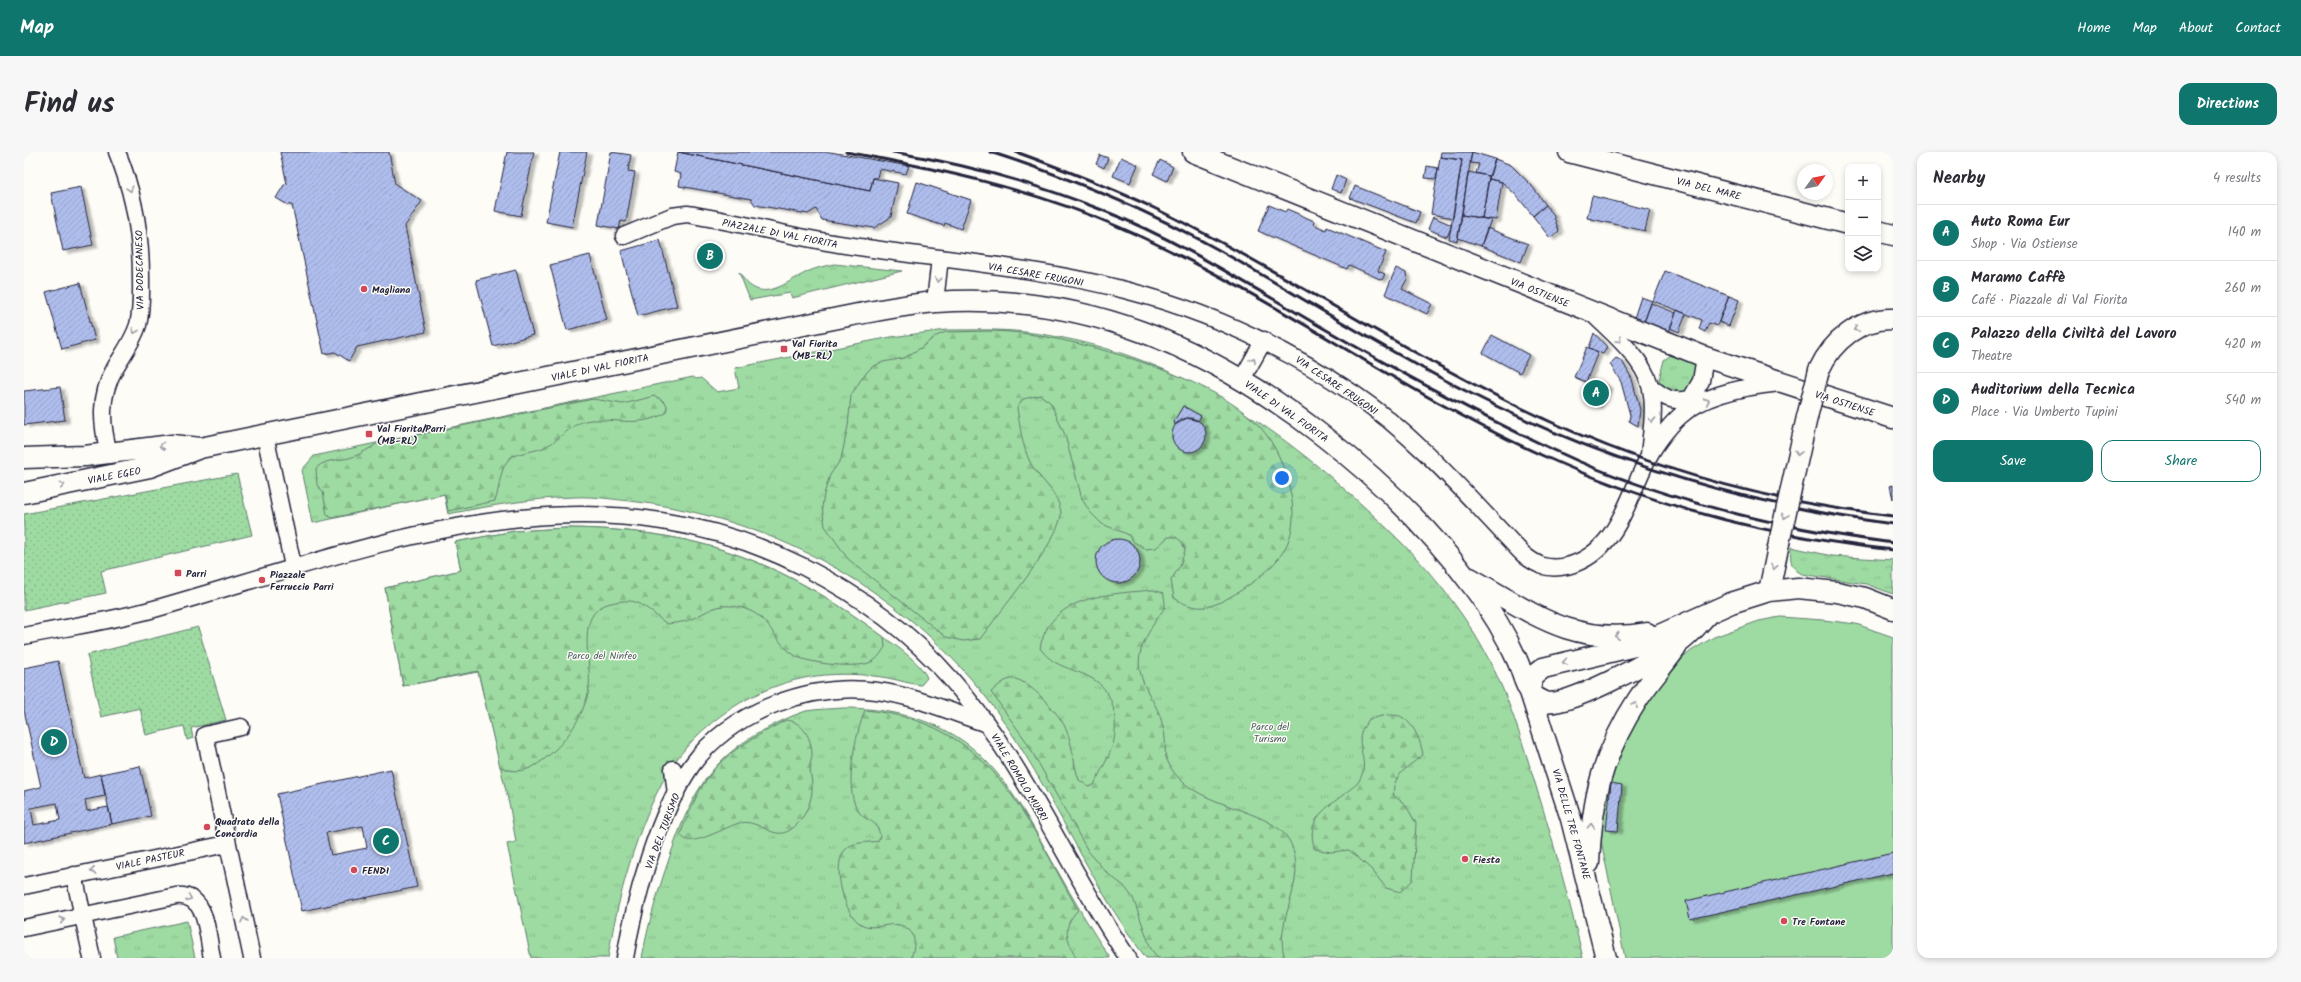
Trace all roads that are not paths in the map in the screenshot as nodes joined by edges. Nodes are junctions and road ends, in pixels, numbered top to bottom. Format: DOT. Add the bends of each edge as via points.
graph roads {
  1 [pos="116,152"];
  2 [pos="1193,152"];
  3 [pos="1569,152"];
  4 [pos="1845,223"];
  5 [pos="1881,232"];
  6 [pos="1893,235"];
  7 [pos="624,236"];
  8 [pos="940,258"];
  9 [pos="935,302"];
  10 [pos="1592,312"];
  11 [pos="1893,320"];
  12 [pos="1264,340"];
  13 [pos="1705,357"];
  14 [pos="1242,379"];
  15 [pos="1781,382"];
  16 [pos="1650,386"];
  17 [pos="1690,400"];
  18 [pos="1682,414"];
  19 [pos="1893,418"];
  20 [pos="265,435"];
  21 [pos="200,448"];
  22 [pos="109,453"];
  23 [pos="1649,455"];
  24 [pos="24,458"];
  25 [pos="24,493"];
  26 [pos="293,566"];
  27 [pos="1465,576"];
  28 [pos="1769,591"];
  29 [pos="1893,609"];
  30 [pos="24,636"];
  31 [pos="1675,636"];
  32 [pos="1530,692"];
  33 [pos="987,724"];
  34 [pos="241,727"];
  35 [pos="673,769"];
  36 [pos="676,794"];
  37 [pos="227,844"];
  38 [pos="74,875"];
  39 [pos="1588,879"];
  40 [pos="24,886"];
  41 [pos="83,915"];
  42 [pos="24,928"];
  43 [pos="92,958"];
  44 [pos="212,958"];
  45 [pos="252,958"];
  46 [pos="624,958"];
  47 [pos="1128,958"];
  48 [pos="1606,958"];
  1 -- 22 [label="street, VIA DODECANESO, one-way" via="130,188 138,221 141,297 136,331 114,369 104,396 102,422"];
  2 -- 10 [label="main road, VIA OSTIENSE"];
  3 -- 4 [label="main road, VIA DEL MARE"];
  5 -- 6 [label="main road"];
  7 -- 8 [label="street, PIAZZALE DI VAL FIORITA" via="672,216 687,214 839,244"];
  8 -- 9 [label="street, one-way"];
  8 -- 12 [label="street, VIA CESARE FRUGONI" via="1034,272 1127,290 1178,306"];
  9 -- 14 [label="main road, VIALE DI VAL FIORITA" via="1022,304 1098,318 1169,341"];
  9 -- 20 [label="main road, VIALE DI VAL FIORITA" via="874,311 732,339"];
  10 -- 13 [label="main road, VIA OSTIENSE"];
  10 -- 16 [label="street, one-way" via="1631,352"];
  11 -- 28 [label="main road, one-way, bridge" via="1870,322 1842,337 1830,349 1819,370"];
  14 -- 12 [label="street, one-way"];
  12 -- 23 [label="street, VIA CESARE FRUGONI" via="1313,367 1380,413 1433,460 1523,554 1540,567 1552,568 1573,564 1584,559 1601,545 1620,521"];
  13 -- 15 [label="main road, VIA OSTIENSE"];
  13 -- 17 [label="street" via="1701,381"];
  14 -- 27 [label="main road, VIALE DI VAL FIORITA" via="1312,428 1365,470 1428,530"];
  18 -- 15 [label="street, one-way" via="1737,389"];
  15 -- 19 [label="main road, VIA OSTIENSE"];
  16 -- 17 [label="street" via="1668,400"];
  16 -- 23 [label="street, one-way" via="1652,414"];
  17 -- 18 [label="street"];
  18 -- 23 [label="street"];
  20 -- 21 [label="main road, VIALE EGEO"];
  20 -- 26 [label="street"];
  21 -- 22 [label="main road, VIALE EGEO, one-way" via="172,445"];
  25 -- 21 [label="main road, VIALE EGEO, one-way" via="150,467"];
  22 -- 24 [label="main road, VIALE EGEO"];
  26 -- 30 [label="street" via="152,610"];
  26 -- 33 [label="street, VIALE ROMOLO MURRI" via="392,541 536,515 603,514 688,526 750,543 822,576 886,619 934,660"];
  31 -- 27 [label="main road, one-way" via="1610,636 1569,630 1541,619"];
  27 -- 32 [label="main road, VIALE DI VAL FIORITA" via="1507,639"];
  28 -- 29 [label="main road" via="1798,588 1837,592 1865,598"];
  28 -- 31 [label="main road" via="1731,602"];
  31 -- 32 [label="main road, one-way" via="1543,668 1532,677"];
  31 -- 32 [label="main road" via="1612,680 1574,697 1550,703"];
  39 -- 31 [label="main road, one-way" via="1592,813 1604,766 1637,701"];
  32 -- 39 [label="main road, VIA DELLE TRE FONTANE"];
  33 -- 36 [label="street, VIA DEL TURISMO" via="907,696 877,691 846,689 801,694 766,708 728,731 699,756"];
  33 -- 47 [label="street, VIALE ROMOLO MURRI" via="1013,762 1082,886"];
  34 -- 37 [label="street" via="206,735"];
  35 -- 36 [label="street"];
  36 -- 46 [label="street, VIA DEL TURISMO" via="650,861"];
  37 -- 38 [label="street, VIALE PASTEUR, one-way"];
  45 -- 37 [label="street, one-way"];
  38 -- 40 [label="street, VIALE PASTEUR"];
  38 -- 41 [label="street"];
  39 -- 48 [label="main road, VIA DELLE TRE FONTANE"];
  42 -- 41 [label="street, one-way"];
  41 -- 43 [label="street"];
  41 -- 44 [label="street, one-way" via="183,895 194,899 202,910"];
}
